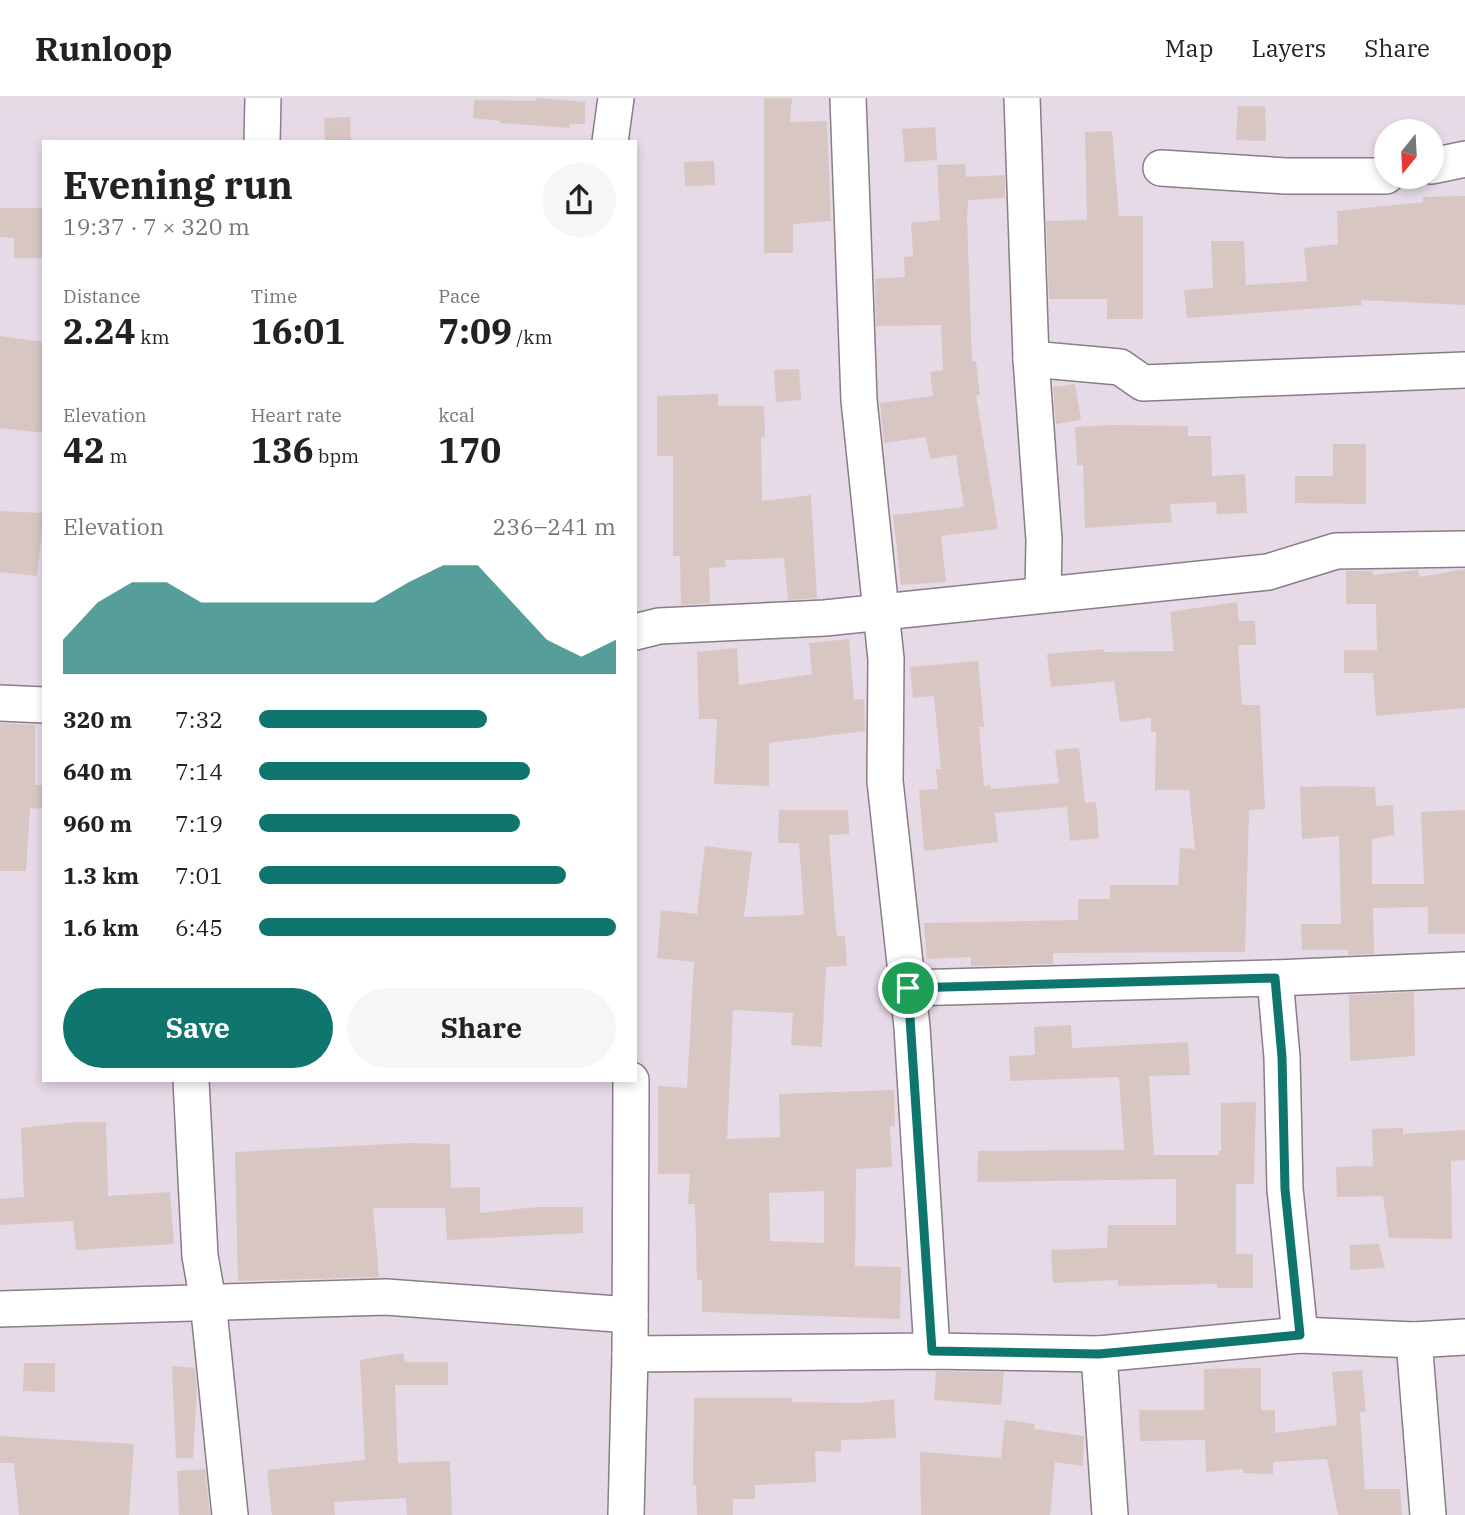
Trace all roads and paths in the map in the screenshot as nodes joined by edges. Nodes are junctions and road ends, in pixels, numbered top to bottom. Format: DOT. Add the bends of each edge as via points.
graph roads {
  1 [pos="263,98"];
  2 [pos="616,98"];
  3 [pos="848,98"];
  4 [pos="1022,98"];
  5 [pos="262,140"];
  6 [pos="610,140"];
  7 [pos="1465,159"];
  8 [pos="1444,163"];
  9 [pos="1161,168"];
  10 [pos="1374,176"];
  11 [pos="1031,359"];
  12 [pos="1465,370"];
  13 [pos="1464,549"];
  14 [pos="1043,595"];
  15 [pos="880,612"];
  16 [pos="637,632"];
  17 [pos="0,703"];
  18 [pos="42,705"];
  19 [pos="1465,970"];
  20 [pos="1275,978"];
  21 [pos="908,988"];
  22 [pos="191,1082"];
  23 [pos="631,1082"];
  24 [pos="208,1301"];
  25 [pos="0,1309"];
  26 [pos="630,1315"];
  27 [pos="1300,1335"];
  28 [pos="1465,1337"];
  29 [pos="1414,1340"];
  30 [pos="932,1351"];
  31 [pos="630,1354"];
  32 [pos="1099,1354"];
  33 [pos="230,1515"];
  34 [pos="626,1515"];
  35 [pos="1110,1515"];
  36 [pos="1428,1515"];
  1 -- 5 [label="street"];
  2 -- 6 [label="street"];
  3 -- 15 [label="street" via="859,400"];
  4 -- 11 [label="street"];
  7 -- 8 [label="street"];
  9 -- 10 [label="street"];
  11 -- 12 [label="street" via="1120,367 1143,383"];
  11 -- 14 [label="street" via="1044,540"];
  13 -- 14 [label="street" via="1336,551 1268,572"];
  14 -- 15 [label="street"];
  15 -- 16 [label="street" via="659,626"];
  15 -- 21 [label="street" via="886,659 886,781"];
  17 -- 18 [label="street"];
  19 -- 20 [label="street"];
  20 -- 21 [label="street"];
  20 -- 27 [label="street" via="1285,1189"];
  21 -- 30 [label="street"];
  22 -- 24 [label="street" via="200,1256"];
  23 -- 26 [label="street"];
  24 -- 25 [label="street"];
  24 -- 26 [label="street" via="386,1297"];
  24 -- 33 [label="street"];
  26 -- 31 [label="street"];
  27 -- 29 [label="street"];
  27 -- 32 [label="street"];
  28 -- 29 [label="street"];
  29 -- 36 [label="street"];
  30 -- 31 [label="street"];
  30 -- 32 [label="street"];
  31 -- 34 [label="street"];
  32 -- 35 [label="street"];
}
